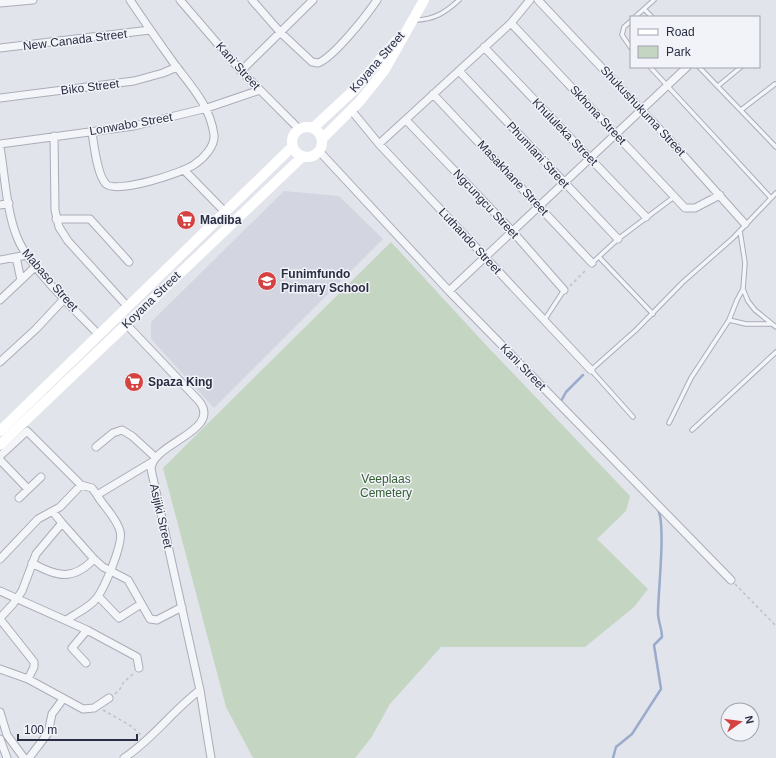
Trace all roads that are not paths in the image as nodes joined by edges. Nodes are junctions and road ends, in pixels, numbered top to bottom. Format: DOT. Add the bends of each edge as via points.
graph roads {
  1 [pos="33,0"];
  2 [pos="130,0"];
  3 [pos="180,0"];
  4 [pos="252,0"];
  5 [pos="313,0"];
  6 [pos="377,0"];
  7 [pos="424,0"];
  8 [pos="460,0"];
  9 [pos="530,0"];
  10 [pos="538,0"];
  11 [pos="654,0"];
  12 [pos="0,3"];
  13 [pos="644,9"];
  14 [pos="636,16"];
  15 [pos="651,16"];
  16 [pos="630,22"];
  17 [pos="511,23"];
  18 [pos="409,24"];
  19 [pos="150,30"];
  20 [pos="280,32"];
  21 [pos="484,47"];
  22 [pos="630,47"];
  23 [pos="0,48"];
  24 [pos="177,67"];
  25 [pos="651,68"];
  26 [pos="686,68"];
  27 [pos="700,68"];
  28 [pos="739,68"];
  29 [pos="241,71"];
  30 [pos="459,71"];
  31 [pos="775,84"];
  32 [pos="668,85"];
  33 [pos="718,86"];
  34 [pos="260,90"];
  35 [pos="434,94"];
  36 [pos="0,98"];
  37 [pos="207,108"];
  38 [pos="351,110"];
  39 [pos="641,110"];
  40 [pos="741,110"];
  41 [pos="406,120"];
  42 [pos="313,128"];
  43 [pos="299,129"];
  44 [pos="92,132"];
  45 [pos="616,133"];
  46 [pos="54,136"];
  47 [pos="322,139"];
  48 [pos="379,144"];
  49 [pos="0,146"];
  50 [pos="293,146"];
  51 [pos="776,147"];
  52 [pos="319,151"];
  53 [pos="303,156"];
  54 [pos="590,158"];
  55 [pos="184,170"];
  56 [pos="564,183"];
  57 [pos="776,193"];
  58 [pos="720,195"];
  59 [pos="674,196"];
  60 [pos="771,198"];
  61 [pos="9,203"];
  62 [pos="0,205"];
  63 [pos="539,206"];
  64 [pos="224,211"];
  65 [pos="646,217"];
  66 [pos="56,219"];
  67 [pos="746,224"];
  68 [pos="740,231"];
  69 [pos="513,232"];
  70 [pos="618,240"];
  71 [pos="27,255"];
  72 [pos="16,257"];
  73 [pos="485,257"];
  74 [pos="599,257"];
  75 [pos="0,260"];
  76 [pos="129,262"];
  77 [pos="592,263"];
  78 [pos="36,266"];
  79 [pos="21,280"];
  80 [pos="743,289"];
  81 [pos="564,290"];
  82 [pos="449,292"];
  83 [pos="65,298"];
  84 [pos="0,300"];
  85 [pos="128,307"];
  86 [pos="653,314"];
  87 [pos="545,319"];
  88 [pos="729,320"];
  89 [pos="126,324"];
  90 [pos="774,325"];
  91 [pos="99,335"];
  92 [pos="776,352"];
  93 [pos="0,362"];
  94 [pos="591,370"];
  95 [pos="633,417"];
  96 [pos="669,423"];
  97 [pos="1,427"];
  98 [pos="692,430"];
  99 [pos="0,445"];
  100 [pos="96,447"];
  101 [pos="0,456"];
  102 [pos="0,460"];
  103 [pos="153,460"];
  104 [pos="41,477"];
  105 [pos="82,485"];
  106 [pos="28,489"];
  107 [pos="96,495"];
  108 [pos="18,498"];
  109 [pos="53,512"];
  110 [pos="62,523"];
  111 [pos="0,559"];
  112 [pos="94,559"];
  113 [pos="32,563"];
  114 [pos="109,571"];
  115 [pos="731,580"];
  116 [pos="0,591"];
  117 [pos="98,596"];
  118 [pos="16,599"];
  119 [pos="141,604"];
  120 [pos="182,607"];
  121 [pos="0,618"];
  122 [pos="66,620"];
  123 [pos="87,630"];
  124 [pos="86,663"];
  125 [pos="139,668"];
  126 [pos="0,669"];
  127 [pos="28,678"];
  128 [pos="200,690"];
  129 [pos="109,698"];
  130 [pos="63,699"];
  131 [pos="0,712"];
  132 [pos="0,739"];
  133 [pos="7,758"];
  134 [pos="24,758"];
  135 [pos="29,758"];
  136 [pos="124,758"];
  137 [pos="211,758"];
  1 -- 12 [label="street"];
  2 -- 19 [label="street"];
  3 -- 29 [label="street, Kani Street"];
  4 -- 20 [label="street"];
  5 -- 20 [label="street"];
  6 -- 20 [label="street" via="351,33 326,59 318,63 312,62"];
  7 -- 18 [label="main road, Koyana Street"];
  8 -- 18 [label="lane" via="437,16"];
  9 -- 17 [label="street"];
  10 -- 39 [label="street, Shukushukuma Street"];
  11 -- 13 [label="lane"];
  13 -- 14 [label="lane"];
  13 -- 15 [label="lane"];
  16 -- 22 [label="lane" via="624,27 622,35"];
  17 -- 21 [label="street"];
  17 -- 45 [label="street, Skhona Street"];
  18 -- 38 [label="main road, Koyana Street" via="384,71"];
  18 -- 42 [label="main road, Koyana Street" via="354,90"];
  19 -- 23 [label="street, New Canada Street"];
  19 -- 24 [label="street"];
  20 -- 29 [label="street"];
  21 -- 30 [label="street"];
  21 -- 54 [label="street, Khululeka Street"];
  24 -- 36 [label="street, Biko Street" via="134,81"];
  24 -- 37 [label="street"];
  25 -- 32 [label="lane"];
  26 -- 32 [label="street"];
  27 -- 33 [label="lane"];
  28 -- 33 [label="lane"];
  29 -- 34 [label="street, Kani Street"];
  30 -- 35 [label="street"];
  30 -- 56 [label="street, Phumlani Street"];
  31 -- 40 [label="lane"];
  32 -- 39 [label="street"];
  32 -- 60 [label="lane"];
  33 -- 40 [label="lane"];
  34 -- 37 [label="street, Lonwabo Street"];
  34 -- 43 [label="street, Kani Street"];
  35 -- 41 [label="street"];
  35 -- 63 [label="street, Masakhane Street"];
  37 -- 44 [label="street, Lonwabo Street" via="134,126"];
  37 -- 55 [label="street" via="214,137 212,146 196,164"];
  38 -- 47 [label="main road, Koyana Street"];
  38 -- 48 [label="street, Luthando Street"];
  39 -- 45 [label="street"];
  39 -- 58 [label="street, Shukushukuma Street"];
  40 -- 51 [label="lane"];
  41 -- 48 [label="street"];
  41 -- 69 [label="street, Ngcungcu Street"];
  42 -- 43 [label="main road"];
  42 -- 47 [label="main road"];
  43 -- 50 [label="main road" via="293,136"];
  44 -- 46 [label="street, Lonwabo Street"];
  44 -- 55 [label="street" via="100,172 107,184 121,188 132,186"];
  45 -- 54 [label="street"];
  45 -- 59 [label="street, Skhona Street"];
  46 -- 49 [label="street, Lonwabo Street"];
  46 -- 66 [label="street"];
  47 -- 52 [label="main road"];
  48 -- 73 [label="street, Luthando Street"];
  49 -- 61 [label="street, Mabaso Street"];
  50 -- 53 [label="main road"];
  50 -- 64 [label="main road, Koyana Street"];
  52 -- 53 [label="main road" via="313,156"];
  52 -- 82 [label="street, Kani Street"];
  53 -- 89 [label="main road, Koyana Street"];
  54 -- 56 [label="street"];
  54 -- 65 [label="street, Khululeka Street"];
  55 -- 64 [label="street"];
  56 -- 63 [label="street"];
  56 -- 70 [label="street, Phumlani Street"];
  57 -- 60 [label="lane"];
  58 -- 59 [label="street, Skhona Street" via="695,208 685,208"];
  58 -- 67 [label="street, Shukushukuma Street"];
  59 -- 65 [label="lane"];
  60 -- 67 [label="lane"];
  61 -- 62 [label="street"];
  61 -- 71 [label="street, Mabaso Street" via="17,236"];
  63 -- 69 [label="street"];
  63 -- 77 [label="street, Masakhane Street"];
  64 -- 85 [label="main road, Koyana Street"];
  65 -- 70 [label="lane"];
  66 -- 76 [label="street" via="90,219"];
  66 -- 85 [label="street" via="62,234"];
  67 -- 68 [label="lane"];
  68 -- 80 [label="lane" via="745,263"];
  68 -- 86 [label="lane"];
  69 -- 73 [label="street"];
  69 -- 81 [label="street, Ngcungcu Street"];
  70 -- 74 [label="lane"];
  71 -- 72 [label="street"];
  71 -- 78 [label="street, Mabaso Street"];
  72 -- 75 [label="street"];
  72 -- 79 [label="street"];
  73 -- 82 [label="street"];
  73 -- 87 [label="street, Luthando Street"];
  74 -- 77 [label="lane"];
  74 -- 86 [label="lane"];
  78 -- 79 [label="street"];
  78 -- 83 [label="street, Mabaso Street"];
  79 -- 84 [label="street"];
  80 -- 88 [label="lane"];
  80 -- 90 [label="lane" via="755,310"];
  81 -- 87 [label="lane"];
  82 -- 115 [label="street, Kani Street"];
  83 -- 91 [label="street, Mabaso Street"];
  83 -- 93 [label="street"];
  85 -- 91 [label="main road, Koyana Street"];
  86 -- 94 [label="lane"];
  87 -- 94 [label="street, Luthando Street"];
  88 -- 90 [label="lane" via="746,324"];
  88 -- 96 [label="lane" via="691,378"];
  89 -- 99 [label="main road, Koyana Street"];
  89 -- 103 [label="street" via="203,409 202,419 197,428"];
  91 -- 97 [label="main road, Koyana Street"];
  92 -- 98 [label="lane"];
  94 -- 95 [label="lane"];
  100 -- 103 [label="street" via="113,433 122,430 132,436"];
  101 -- 105 [label="street" via="27,431"];
  102 -- 106 [label="street"];
  103 -- 107 [label="street"];
  103 -- 120 [label="street, Asijiki Street" via="151,469 155,491"];
  104 -- 106 [label="street"];
  105 -- 107 [label="street" via="92,488"];
  105 -- 109 [label="street"];
  106 -- 108 [label="street"];
  107 -- 114 [label="street" via="116,521 121,533 120,543"];
  109 -- 110 [label="street"];
  109 -- 111 [label="street" via="38,519"];
  110 -- 112 [label="street"];
  110 -- 113 [label="street" via="41,547"];
  112 -- 113 [label="street" via="81,571 63,575 52,574"];
  112 -- 114 [label="street"];
  113 -- 118 [label="street" via="26,583"];
  114 -- 117 [label="street"];
  114 -- 119 [label="street" via="128,580"];
  116 -- 118 [label="street"];
  117 -- 119 [label="street" via="119,618"];
  117 -- 122 [label="street"];
  118 -- 121 [label="street"];
  118 -- 122 [label="street"];
  119 -- 120 [label="street" via="147,616 154,620"];
  120 -- 128 [label="street, Asijiki Street"];
  121 -- 127 [label="street" via="35,664"];
  122 -- 123 [label="street"];
  123 -- 124 [label="street" via="72,647"];
  123 -- 125 [label="street" via="134,655 139,661"];
  126 -- 127 [label="street"];
  127 -- 130 [label="street"];
  128 -- 136 [label="street" via="174,712 148,741"];
  128 -- 137 [label="street, Asijiki Street"];
  129 -- 130 [label="street" via="98,707 83,709"];
  130 -- 135 [label="street" via="52,714 48,733"];
  131 -- 134 [label="street" via="8,735"];
  132 -- 133 [label="street"];
}
